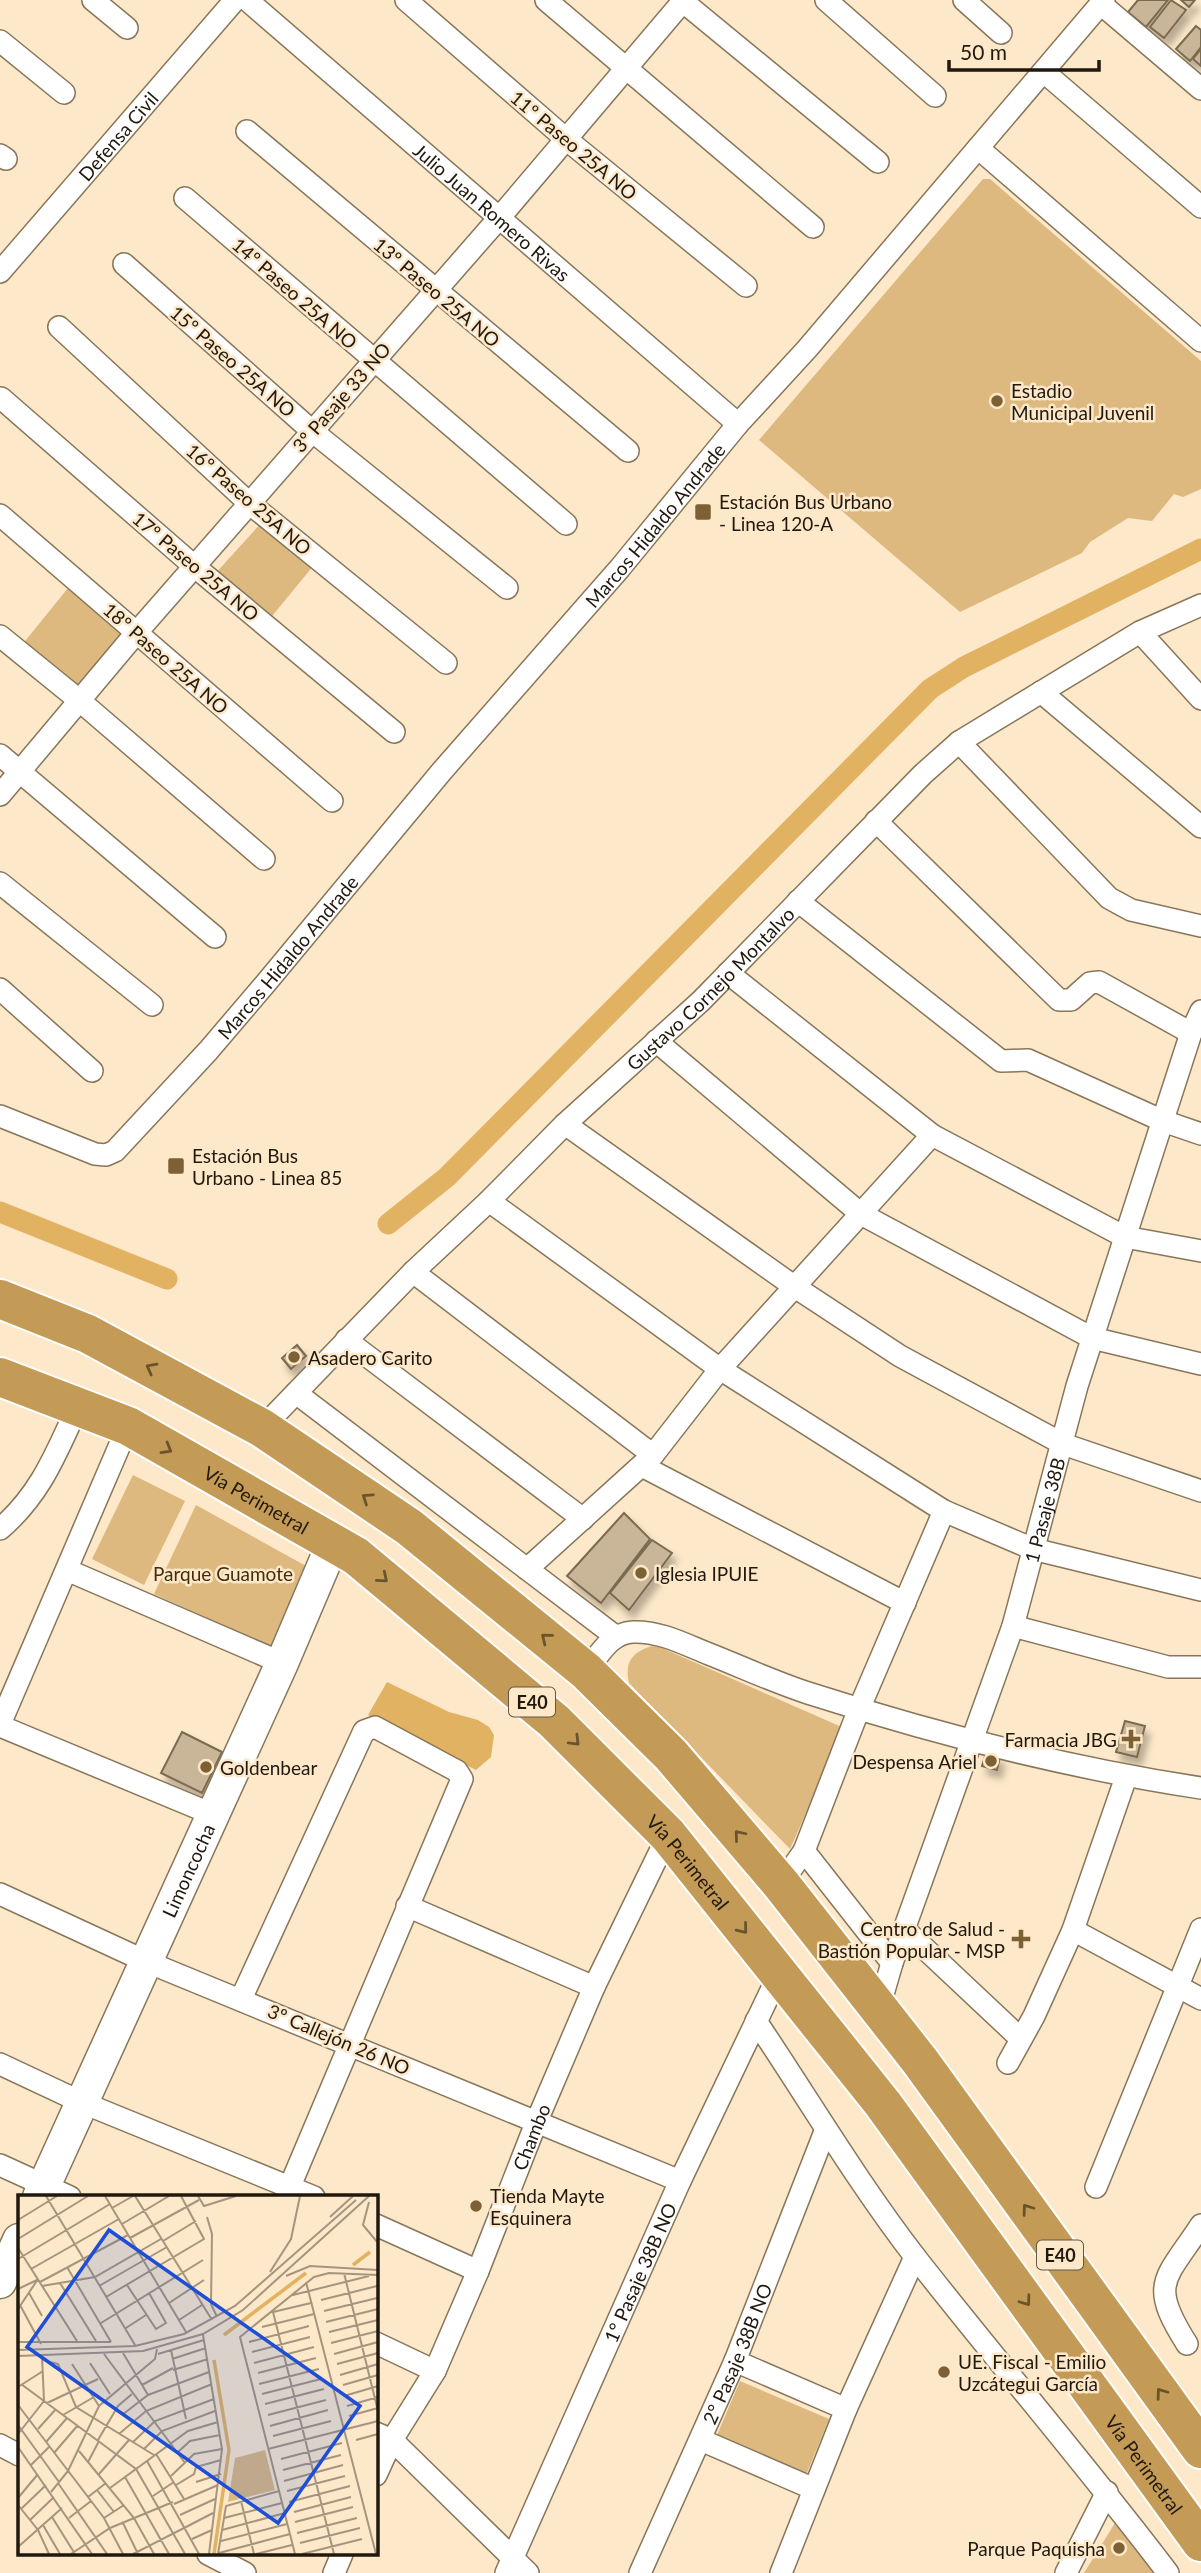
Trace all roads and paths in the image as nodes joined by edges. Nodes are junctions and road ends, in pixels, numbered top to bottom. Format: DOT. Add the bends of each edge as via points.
graph roads {
  1 [pos="93,0"];
  2 [pos="235,0"];
  3 [pos="247,0"];
  4 [pos="406,0"];
  5 [pos="546,0"];
  6 [pos="826,0"];
  7 [pos="964,0"];
  8 [pos="682,1"];
  9 [pos="1103,2"];
  10 [pos="127,27"];
  11 [pos="1001,33"];
  12 [pos="0,41"];
  13 [pos="625,69"];
  14 [pos="1044,72"];
  15 [pos="1201,89"];
  16 [pos="64,93"];
  17 [pos="935,96"];
  18 [pos="247,131"];
  19 [pos="566,139"];
  20 [pos="978,148"];
  21 [pos="878,162"];
  22 [pos="185,198"];
  23 [pos="1201,207"];
  24 [pos="500,217"];
  25 [pos="813,227"];
  26 [pos="124,264"];
  27 [pos="0,272"];
  28 [pos="746,286"];
  29 [pos="434,290"];
  30 [pos="59,327"];
  31 [pos="1201,341"];
  32 [pos="373,359"];
  33 [pos="1,398"];
  34 [pos="738,424"];
  35 [pos="312,431"];
  36 [pos="628,451"];
  37 [pos="249,503"];
  38 [pos="0,516"];
  39 [pos="566,524"];
  40 [pos="194,566"];
  41 [pos="507,588"];
  42 [pos="1201,606"];
  43 [pos="137,632"];
  44 [pos="1140,632"];
  45 [pos="0,636"];
  46 [pos="446,663"];
  47 [pos="1041,692"];
  48 [pos="1201,699"];
  49 [pos="80,701"];
  50 [pos="394,732"];
  51 [pos="959,742"];
  52 [pos="0,755"];
  53 [pos="21,773"];
  54 [pos="0,796"];
  55 [pos="332,801"];
  56 [pos="876,821"];
  57 [pos="1201,827"];
  58 [pos="264,859"];
  59 [pos="0,883"];
  60 [pos="798,901"];
  61 [pos="1201,926"];
  62 [pos="215,937"];
  63 [pos="728,973"];
  64 [pos="0,989"];
  65 [pos="152,1005"];
  66 [pos="1201,1011"];
  67 [pos="1191,1033"];
  68 [pos="656,1041"];
  69 [pos="92,1071"];
  70 [pos="0,1116"];
  71 [pos="1163,1121"];
  72 [pos="565,1124"];
  73 [pos="1201,1134"];
  74 [pos="932,1135"];
  75 [pos="489,1201"];
  76 [pos="861,1214"];
  77 [pos="1125,1237"];
  78 [pos="1201,1251"];
  79 [pos="413,1272"];
  80 [pos="794,1287"];
  81 [pos="0,1299"];
  82 [pos="1092,1338"];
  83 [pos="346,1340"];
  84 [pos="1201,1364"];
  85 [pos="720,1369"];
  86 [pos="0,1377"];
  87 [pos="296,1393"];
  88 [pos="78,1406"];
  89 [pos="128,1426"];
  90 [pos="262,1428"];
  91 [pos="1063,1444"];
  92 [pos="647,1460"];
  93 [pos="1201,1491"];
  94 [pos="944,1511"];
  95 [pos="583,1519"];
  96 [pos="0,1529"];
  97 [pos="334,1543"];
  98 [pos="1033,1549"];
  99 [pos="527,1569"];
  100 [pos="67,1570"];
  101 [pos="1201,1590"];
  102 [pos="905,1603"];
  103 [pos="1013,1626"];
  104 [pos="615,1636"];
  105 [pos="282,1663"];
  106 [pos="1201,1667"];
  107 [pos="586,1671"];
  108 [pos="859,1709"];
  109 [pos="0,1725"];
  110 [pos="971,1740"];
  111 [pos="1126,1777"];
  112 [pos="1201,1788"];
  113 [pos="212,1814"];
  114 [pos="668,1835"];
  115 [pos="804,1851"];
  116 [pos="781,1884"];
  117 [pos="0,1894"];
  118 [pos="407,1906"];
  119 [pos="904,1929"];
  120 [pos="1201,1929"];
  121 [pos="1073,1930"];
  122 [pos="145,1961"];
  123 [pos="892,1963"];
  124 [pos="779,1974"];
  125 [pos="1178,1986"];
  126 [pos="594,1987"];
  127 [pos="241,1999"];
  128 [pos="1201,1999"];
  129 [pos="878,2008"];
  130 [pos="756,2021"];
  131 [pos="1021,2039"];
  132 [pos="349,2043"];
  133 [pos="1008,2063"];
  134 [pos="0,2064"];
  135 [pos="82,2102"];
  136 [pos="536,2123"];
  137 [pos="826,2129"];
  138 [pos="0,2165"];
  139 [pos="680,2180"];
  140 [pos="290,2186"];
  141 [pos="1096,2187"];
  142 [pos="51,2193"];
  143 [pos="310,2195"];
  144 [pos="1201,2225"];
  145 [pos="378,2226"];
  146 [pos="915,2257"];
  147 [pos="478,2271"];
  148 [pos="378,2344"];
  149 [pos="1187,2344"];
  150 [pos="735,2361"];
  151 [pos="435,2371"];
  152 [pos="846,2409"];
  153 [pos="1196,2432"];
  154 [pos="384,2437"];
  155 [pos="701,2440"];
  156 [pos="0,2445"];
  157 [pos="18,2454"];
  158 [pos="378,2466"];
  159 [pos="814,2489"];
  160 [pos="1107,2492"];
  161 [pos="1201,2542"];
  162 [pos="212,2556"];
  163 [pos="341,2556"];
  164 [pos="516,2568"];
  165 [pos="245,2573"];
  166 [pos="334,2573"];
  167 [pos="639,2573"];
  168 [pos="781,2573"];
  169 [pos="1066,2573"];
  170 [pos="1168,2573"];
  1 -- 10 [label="street"];
  2 -- 27 [label="street, Defensa Civil"];
  3 -- 24 [label="street, Julio Juan Romero Rivas"];
  4 -- 19 [label="street, 11º Paseo 25A NO"];
  5 -- 13 [label="street"];
  6 -- 17 [label="street"];
  7 -- 11 [label="street"];
  8 -- 13 [label="street, 3º Pasaje 33 NO"];
  8 -- 21 [label="street"];
  9 -- 14 [label="street, Marcos Hidaldo Andrade"];
  9 -- 15 [label="street"];
  12 -- 16 [label="street"];
  13 -- 19 [label="street, 3º Pasaje 33 NO"];
  13 -- 25 [label="street"];
  14 -- 20 [label="street, Marcos Hidaldo Andrade"];
  14 -- 23 [label="street"];
  18 -- 29 [label="street, 13º Paseo 25A NO"];
  19 -- 24 [label="street, 3º Pasaje 33 NO"];
  19 -- 28 [label="street, 11º Paseo 25A NO"];
  20 -- 31 [label="street"];
  20 -- 34 [label="street, Marcos Hidaldo Andrade"];
  22 -- 32 [label="street, 14º Paseo 25A NO"];
  24 -- 29 [label="street, 3º Pasaje 33 NO"];
  24 -- 34 [label="street, Julio Juan Romero Rivas"];
  26 -- 35 [label="street, 15º Paseo 25A NO"];
  29 -- 32 [label="street, 3º Pasaje 33 NO"];
  29 -- 36 [label="street, 13º Paseo 25A NO"];
  30 -- 37 [label="street, 16º Paseo 25A NO"];
  32 -- 35 [label="street, 3º Pasaje 33 NO"];
  32 -- 39 [label="street, 14º Paseo 25A NO"];
  33 -- 40 [label="street, 17º Paseo 25A NO"];
  34 -- 70 [label="street, Marcos Hidaldo Andrade" via="208,1051 115,1151 95,1154"];
  35 -- 37 [label="street, 3º Pasaje 33 NO"];
  35 -- 41 [label="street, 15º Paseo 25A NO"];
  37 -- 40 [label="street, 3º Pasaje 33 NO"];
  37 -- 46 [label="street, 16º Paseo 25A NO"];
  38 -- 43 [label="street, 18º Paseo 25A NO"];
  40 -- 43 [label="street, 3º Pasaje 33 NO"];
  40 -- 50 [label="street, 17º Paseo 25A NO"];
  42 -- 44 [label="street, Gustavo Cornejo Montalvo"];
  43 -- 49 [label="street, 3º Pasaje 33 NO"];
  43 -- 55 [label="street, 18º Paseo 25A NO"];
  44 -- 47 [label="street, Gustavo Cornejo Montalvo"];
  44 -- 48 [label="street"];
  45 -- 49 [label="street"];
  47 -- 51 [label="street, Gustavo Cornejo Montalvo"];
  47 -- 57 [label="street"];
  49 -- 53 [label="street, 3º Pasaje 33 NO"];
  49 -- 58 [label="street"];
  51 -- 56 [label="street, Gustavo Cornejo Montalvo"];
  51 -- 61 [label="street" via="1109,898 1130,910"];
  52 -- 53 [label="street"];
  53 -- 54 [label="street, 3º Pasaje 33 NO"];
  53 -- 62 [label="street"];
  56 -- 60 [label="street, Gustavo Cornejo Montalvo"];
  56 -- 67 [label="street" via="1059,1000 1071,1000 1090,983 1099,982"];
  59 -- 65 [label="street"];
  60 -- 63 [label="street, Gustavo Cornejo Montalvo"];
  60 -- 71 [label="street" via="1001,1061 1028,1060"];
  63 -- 68 [label="street, Gustavo Cornejo Montalvo"];
  63 -- 74 [label="street"];
  64 -- 69 [label="street"];
  66 -- 67 [label="street, 1 Pasaje 38B"];
  67 -- 71 [label="street, 1 Pasaje 38B"];
  68 -- 72 [label="street, Gustavo Cornejo Montalvo"];
  68 -- 76 [label="street"];
  71 -- 73 [label="street"];
  71 -- 77 [label="street, 1 Pasaje 38B"];
  72 -- 75 [label="street, Gustavo Cornejo Montalvo"];
  72 -- 80 [label="street"];
  74 -- 76 [label="street"];
  74 -- 77 [label="street"];
  75 -- 79 [label="street, Gustavo Cornejo Montalvo"];
  75 -- 85 [label="street"];
  76 -- 80 [label="street"];
  76 -- 82 [label="street"];
  77 -- 78 [label="street"];
  77 -- 82 [label="street, 1 Pasaje 38B"];
  79 -- 83 [label="street, Gustavo Cornejo Montalvo"];
  79 -- 92 [label="street"];
  80 -- 85 [label="street"];
  80 -- 91 [label="street" via="900,1356"];
  90 -- 81 [label="highway, E40, one-way" via="88,1334"];
  82 -- 84 [label="street"];
  82 -- 91 [label="street, 1 Pasaje 38B"];
  83 -- 87 [label="street, Gustavo Cornejo Montalvo"];
  83 -- 95 [label="street"];
  85 -- 92 [label="street"];
  85 -- 94 [label="street"];
  86 -- 88 [label="highway, Vía Perimetral / E40"];
  87 -- 90 [label="street, Gustavo Cornejo Montalvo"];
  87 -- 99 [label="street"];
  88 -- 89 [label="highway, Vía Perimetral / E40"];
  88 -- 96 [label="street" via="35,1493"];
  89 -- 97 [label="highway, Vía Perimetral / E40, one-way"];
  89 -- 100 [label="street"];
  107 -- 90 [label="highway, E40, one-way" via="409,1527"];
  91 -- 93 [label="street"];
  91 -- 98 [label="street, 1 Pasaje 38B"];
  92 -- 95 [label="street"];
  92 -- 102 [label="street"];
  94 -- 98 [label="street"];
  94 -- 102 [label="street"];
  95 -- 99 [label="street"];
  97 -- 105 [label="street, Limoncocha"];
  97 -- 114 [label="highway, Vía Perimetral / E40, one-way" via="356,1556 554,1720"];
  98 -- 101 [label="street"];
  98 -- 103 [label="street, 1 Pasaje 38B"];
  99 -- 104 [label="street"];
  100 -- 105 [label="street"];
  100 -- 109 [label="street"];
  102 -- 108 [label="street"];
  103 -- 106 [label="street" via="1168,1667"];
  103 -- 110 [label="street, 1 Pasaje 38B"];
  104 -- 107 [label="street"];
  104 -- 108 [label="street" via="631,1632 665,1636 792,1688"];
  105 -- 113 [label="street, Limoncocha"];
  116 -- 107 [label="highway, E40, one-way" via="671,1755"];
  108 -- 110 [label="street"];
  108 -- 115 [label="street"];
  109 -- 113 [label="street"];
  110 -- 111 [label="street"];
  110 -- 119 [label="street, 1 Pasaje 38B"];
  111 -- 112 [label="street"];
  111 -- 121 [label="street"];
  113 -- 122 [label="street, Limoncocha"];
  114 -- 124 [label="highway, Vía Perimetral / E40, one-way"];
  114 -- 126 [label="street, Chambo"];
  115 -- 116 [label="street"];
  115 -- 123 [label="street"];
  116 -- 129 [label="highway, E40"];
  117 -- 122 [label="street, 3º Callejón 26 NO"];
  118 -- 126 [label="street"];
  118 -- 127 [label="street" via="461,1779 457,1771 375,1727 364,1731"];
  118 -- 132 [label="street"];
  119 -- 123 [label="street, 1 Pasaje 38B"];
  119 -- 131 [label="street"];
  120 -- 125 [label="street"];
  121 -- 125 [label="street"];
  121 -- 131 [label="street"];
  122 -- 127 [label="street, 3º Callejón 26 NO"];
  122 -- 135 [label="street, Limoncocha"];
  123 -- 129 [label="street, 1 Pasaje 38B"];
  124 -- 130 [label="street, 1° Pasaje 38B NO"];
  124 -- 161 [label="highway, Vía Perimetral / E40, one-way" via="883,2104"];
  125 -- 128 [label="street"];
  125 -- 141 [label="street"];
  126 -- 136 [label="street, Chambo"];
  127 -- 132 [label="street, 3º Callejón 26 NO"];
  153 -- 129 [label="highway, E40, one-way"];
  130 -- 137 [label="street"];
  130 -- 139 [label="street, 1° Pasaje 38B NO"];
  131 -- 133 [label="street"];
  132 -- 136 [label="street, 3º Callejón 26 NO"];
  132 -- 140 [label="street"];
  134 -- 135 [label="street"];
  135 -- 140 [label="street"];
  135 -- 142 [label="street, Limoncocha"];
  136 -- 139 [label="street, 3º Callejón 26 NO"];
  136 -- 147 [label="street, Chambo"];
  137 -- 146 [label="street"];
  137 -- 150 [label="street, 2° Pasaje 38B NO"];
  138 -- 142 [label="street"];
  139 -- 164 [label="street, 1° Pasaje 38B NO"];
  140 -- 143 [label="street"];
  144 -- 149 [label="street" via="1166,2277 1163,2292"];
  145 -- 147 [label="street"];
  146 -- 152 [label="street"];
  146 -- 160 [label="street"];
  147 -- 151 [label="street, Chambo"];
  148 -- 151 [label="street"];
  150 -- 152 [label="street"];
  150 -- 155 [label="street, 2° Pasaje 38B NO"];
  151 -- 154 [label="street, Chambo"];
  152 -- 159 [label="street"];
  154 -- 158 [label="street, Chambo"];
  154 -- 164 [label="street"];
  155 -- 159 [label="street"];
  155 -- 167 [label="street, 2° Pasaje 38B NO"];
  156 -- 157 [label="street"];
  159 -- 168 [label="street"];
  160 -- 169 [label="street"];
  160 -- 170 [label="street"];
  162 -- 165 [label="street"];
  163 -- 166 [label="street"];
}
